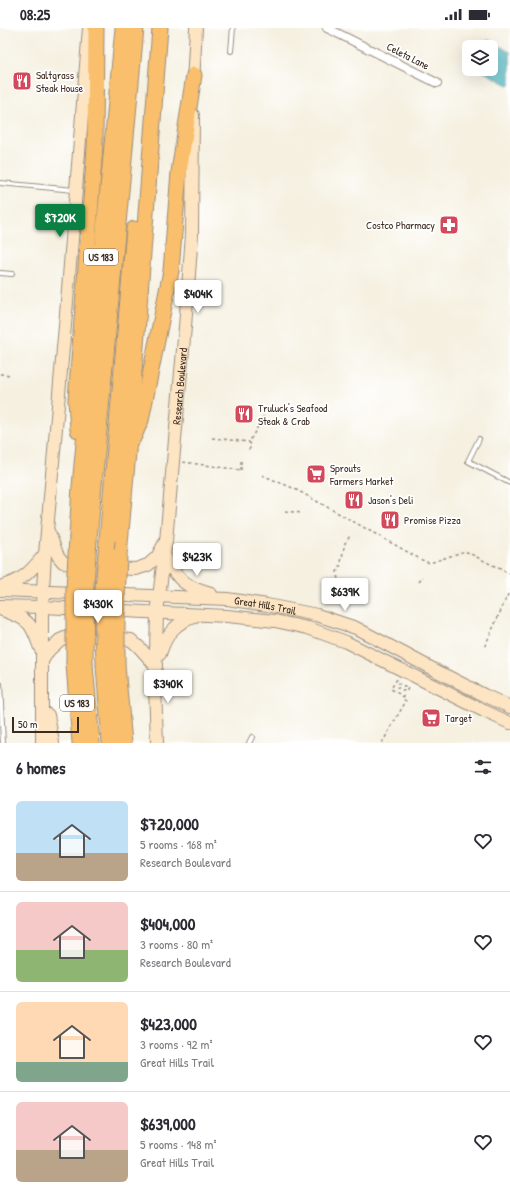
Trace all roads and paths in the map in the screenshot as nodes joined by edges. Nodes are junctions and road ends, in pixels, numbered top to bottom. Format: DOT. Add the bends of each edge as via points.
graph roads {
  1 [pos="89,28"];
  2 [pos="96,28"];
  3 [pos="122,28"];
  4 [pos="136,28"];
  5 [pos="152,28"];
  6 [pos="160,28"];
  7 [pos="196,28"];
  8 [pos="233,28"];
  9 [pos="326,28"];
  10 [pos="231,51"];
  11 [pos="194,75"];
  12 [pos="437,83"];
  13 [pos="0,183"];
  14 [pos="76,190"];
  15 [pos="0,273"];
  16 [pos="12,274"];
  17 [pos="0,374"];
  18 [pos="11,375"];
  19 [pos="264,416"];
  20 [pos="212,438"];
  21 [pos="478,439"];
  22 [pos="249,442"];
  23 [pos="248,450"];
  24 [pos="128,452"];
  25 [pos="241,461"];
  26 [pos="183,462"];
  27 [pos="262,475"];
  28 [pos="510,483"];
  29 [pos="80,486"];
  30 [pos="284,511"];
  31 [pos="301,513"];
  32 [pos="47,528"];
  33 [pos="350,536"];
  34 [pos="83,538"];
  35 [pos="113,540"];
  36 [pos="166,541"];
  37 [pos="45,554"];
  38 [pos="164,557"];
  39 [pos="510,574"];
  40 [pos="423,577"];
  41 [pos="419,582"];
  42 [pos="0,587"];
  43 [pos="0,590"];
  44 [pos="335,590"];
  45 [pos="510,590"];
  46 [pos="43,592"];
  47 [pos="159,597"];
  48 [pos="227,599"];
  49 [pos="0,607"];
  50 [pos="42,607"];
  51 [pos="157,614"];
  52 [pos="201,616"];
  53 [pos="485,646"];
  54 [pos="403,654"];
  55 [pos="42,657"];
  56 [pos="79,665"];
  57 [pos="110,666"];
  58 [pos="156,666"];
  59 [pos="396,673"];
  60 [pos="0,684"];
  61 [pos="42,688"];
  62 [pos="510,707"];
  63 [pos="510,722"];
  64 [pos="252,737"];
  65 [pos="3,743"];
  66 [pos="42,743"];
  67 [pos="53,743"];
  68 [pos="80,743"];
  69 [pos="92,743"];
  70 [pos="110,743"];
  71 [pos="124,743"];
  72 [pos="157,743"];
  73 [pos="249,743"];
  74 [pos="382,743"];
  1 -- 14 [label="main road"];
  2 -- 29 [label="highway" via="95,154 76,400"];
  3 -- 29 [label="highway, US 183"];
  4 -- 34 [label="highway"];
  5 -- 35 [label="highway"];
  6 -- 24 [label="highway"];
  7 -- 11 [label="main road, Research Boulevard"];
  8 -- 10 [label="lane"];
  9 -- 12 [label="street, Celeta Lane"];
  11 -- 24 [label="highway" via="179,172 171,271 141,420"];
  11 -- 36 [label="main road, Research Boulevard" via="192,234"];
  13 -- 14 [label="lane"];
  14 -- 32 [label="main road"];
  15 -- 16 [label="lane"];
  17 -- 18 [label="path"];
  19 -- 22 [label="path"];
  20 -- 22 [label="path"];
  21 -- 28 [label="lane" via="468,461"];
  22 -- 23 [label="path" via="251,445"];
  24 -- 35 [label="highway"];
  25 -- 26 [label="path" via="242,470"];
  27 -- 39 [label="path" via="295,489 422,560 430,563 465,551"];
  29 -- 34 [label="highway, US 183"];
  30 -- 31 [label="path"];
  32 -- 36 [label="main road" via="58,556 63,562 77,567 136,569 148,565 157,557"];
  32 -- 37 [label="main road"];
  33 -- 44 [label="path" via="345,543"];
  34 -- 56 [label="highway, US 183, bridge" via="74,590"];
  35 -- 57 [label="highway, bridge" via="117,599"];
  36 -- 38 [label="main road, Research Boulevard"];
  37 -- 42 [label="main road" via="29,573"];
  37 -- 46 [label="main road"];
  38 -- 47 [label="main road, Research Boulevard"];
  38 -- 48 [label="main road" via="177,577 186,585"];
  40 -- 41 [label="path"];
  43 -- 46 [label="main road, Great Hills Trail"];
  45 -- 53 [label="path"];
  46 -- 47 [label="main road, Great Hills Trail"];
  46 -- 50 [label="main road"];
  47 -- 48 [label="main road, Great Hills Trail"];
  47 -- 51 [label="main road, Research Boulevard"];
  48 -- 54 [label="main road, Great Hills Trail" via="317,615 356,628"];
  49 -- 50 [label="main road, Great Hills Trail"];
  49 -- 55 [label="main road" via="29,624"];
  50 -- 51 [label="main road, Great Hills Trail"];
  50 -- 55 [label="main road"];
  51 -- 52 [label="main road, Great Hills Trail"];
  51 -- 58 [label="main road, Research Boulevard"];
  52 -- 58 [label="main road" via="186,619 169,634"];
  52 -- 59 [label="main road, Great Hills Trail" via="275,621 308,628 346,642"];
  54 -- 59 [label="lane"];
  54 -- 62 [label="main road, Great Hills Trail"];
  55 -- 58 [label="main road" via="60,640 72,635 99,636 131,640"];
  55 -- 61 [label="main road"];
  56 -- 68 [label="highway, US 183"];
  56 -- 69 [label="highway"];
  57 -- 70 [label="highway"];
  57 -- 71 [label="highway"];
  58 -- 72 [label="main road, Research Boulevard"];
  59 -- 63 [label="main road, Great Hills Trail"];
  59 -- 74 [label="path" via="395,682 408,688 406,692 393,685 390,689 406,701"];
  60 -- 65 [label="lane"];
  61 -- 66 [label="main road"];
  61 -- 67 [label="main road"];
  64 -- 73 [label="lane"];
}
